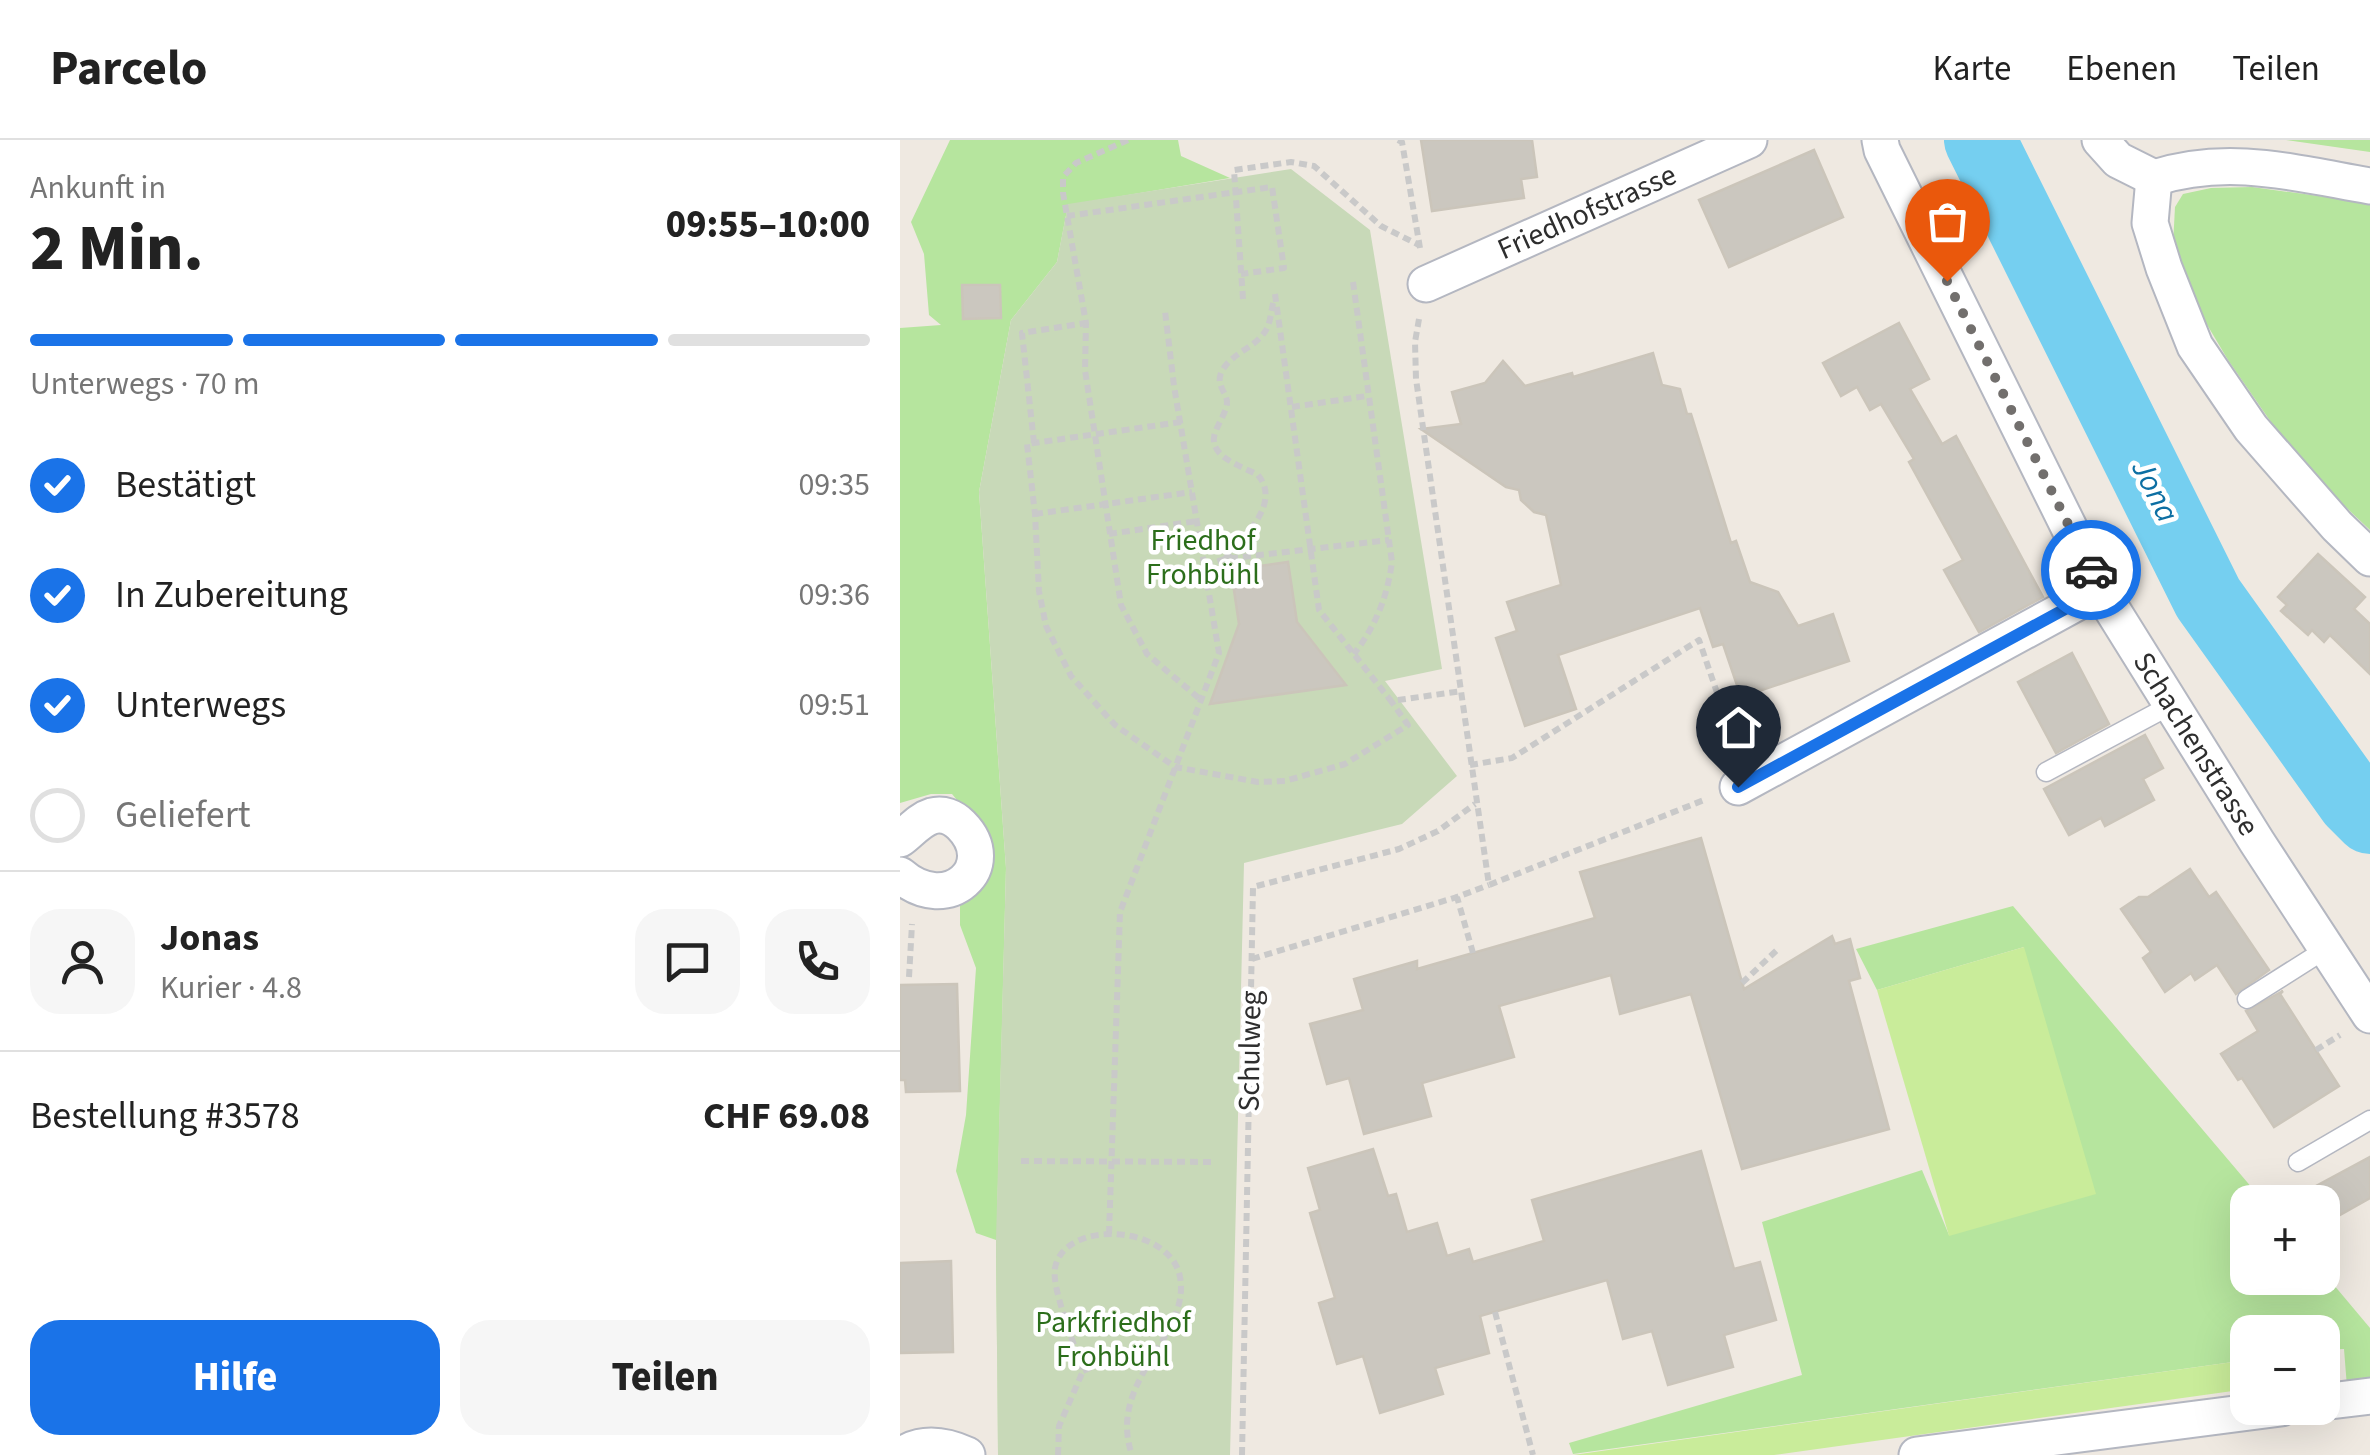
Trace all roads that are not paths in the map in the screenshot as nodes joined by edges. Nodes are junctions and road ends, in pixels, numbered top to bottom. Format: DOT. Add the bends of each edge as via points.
graph roads {
  1 [pos="1749,140"];
  2 [pos="1880,140"];
  3 [pos="2100,140"];
  4 [pos="2154,178"];
  5 [pos="2370,186"];
  6 [pos="1426,284"];
  7 [pos="2370,558"];
  8 [pos="2100,590"];
  9 [pos="2171,705"];
  10 [pos="2046,772"];
  11 [pos="1743,785"];
  12 [pos="900,840"];
  13 [pos="907,881"];
  14 [pos="2326,950"];
  15 [pos="2248,999"];
  16 [pos="2360,1021"];
  17 [pos="2370,1120"];
  18 [pos="2298,1162"];
  19 [pos="2370,1396"];
  20 [pos="2340,1400"];
  21 [pos="2230,1414"];
  22 [pos="902,1455"];
  23 [pos="967,1455"];
  24 [pos="1917,1455"];
  1 -- 6 [label="street, Friedhofstrasse"];
  2 -- 8 [label="street, Schachenstrasse"];
  3 -- 4 [label="street" via="2132,170"];
  4 -- 5 [label="street" via="2212,164"];
  4 -- 7 [label="street" via="2150,223 2195,346 2251,428"];
  8 -- 9 [label="street, Schachenstrasse"];
  8 -- 11 [label="street"];
  9 -- 10 [label="lane"];
  9 -- 14 [label="street, Schachenstrasse"];
  12 -- 13 [label="street" via="936,814 954,818 972,836 972,873 957,886 940,893"];
  14 -- 15 [label="lane"];
  14 -- 16 [label="street, Schachenstrasse"];
  17 -- 18 [label="lane"];
  19 -- 20 [label="street"];
  21 -- 24 [label="street"];
  22 -- 23 [label="street" via="929,1445"];
}
